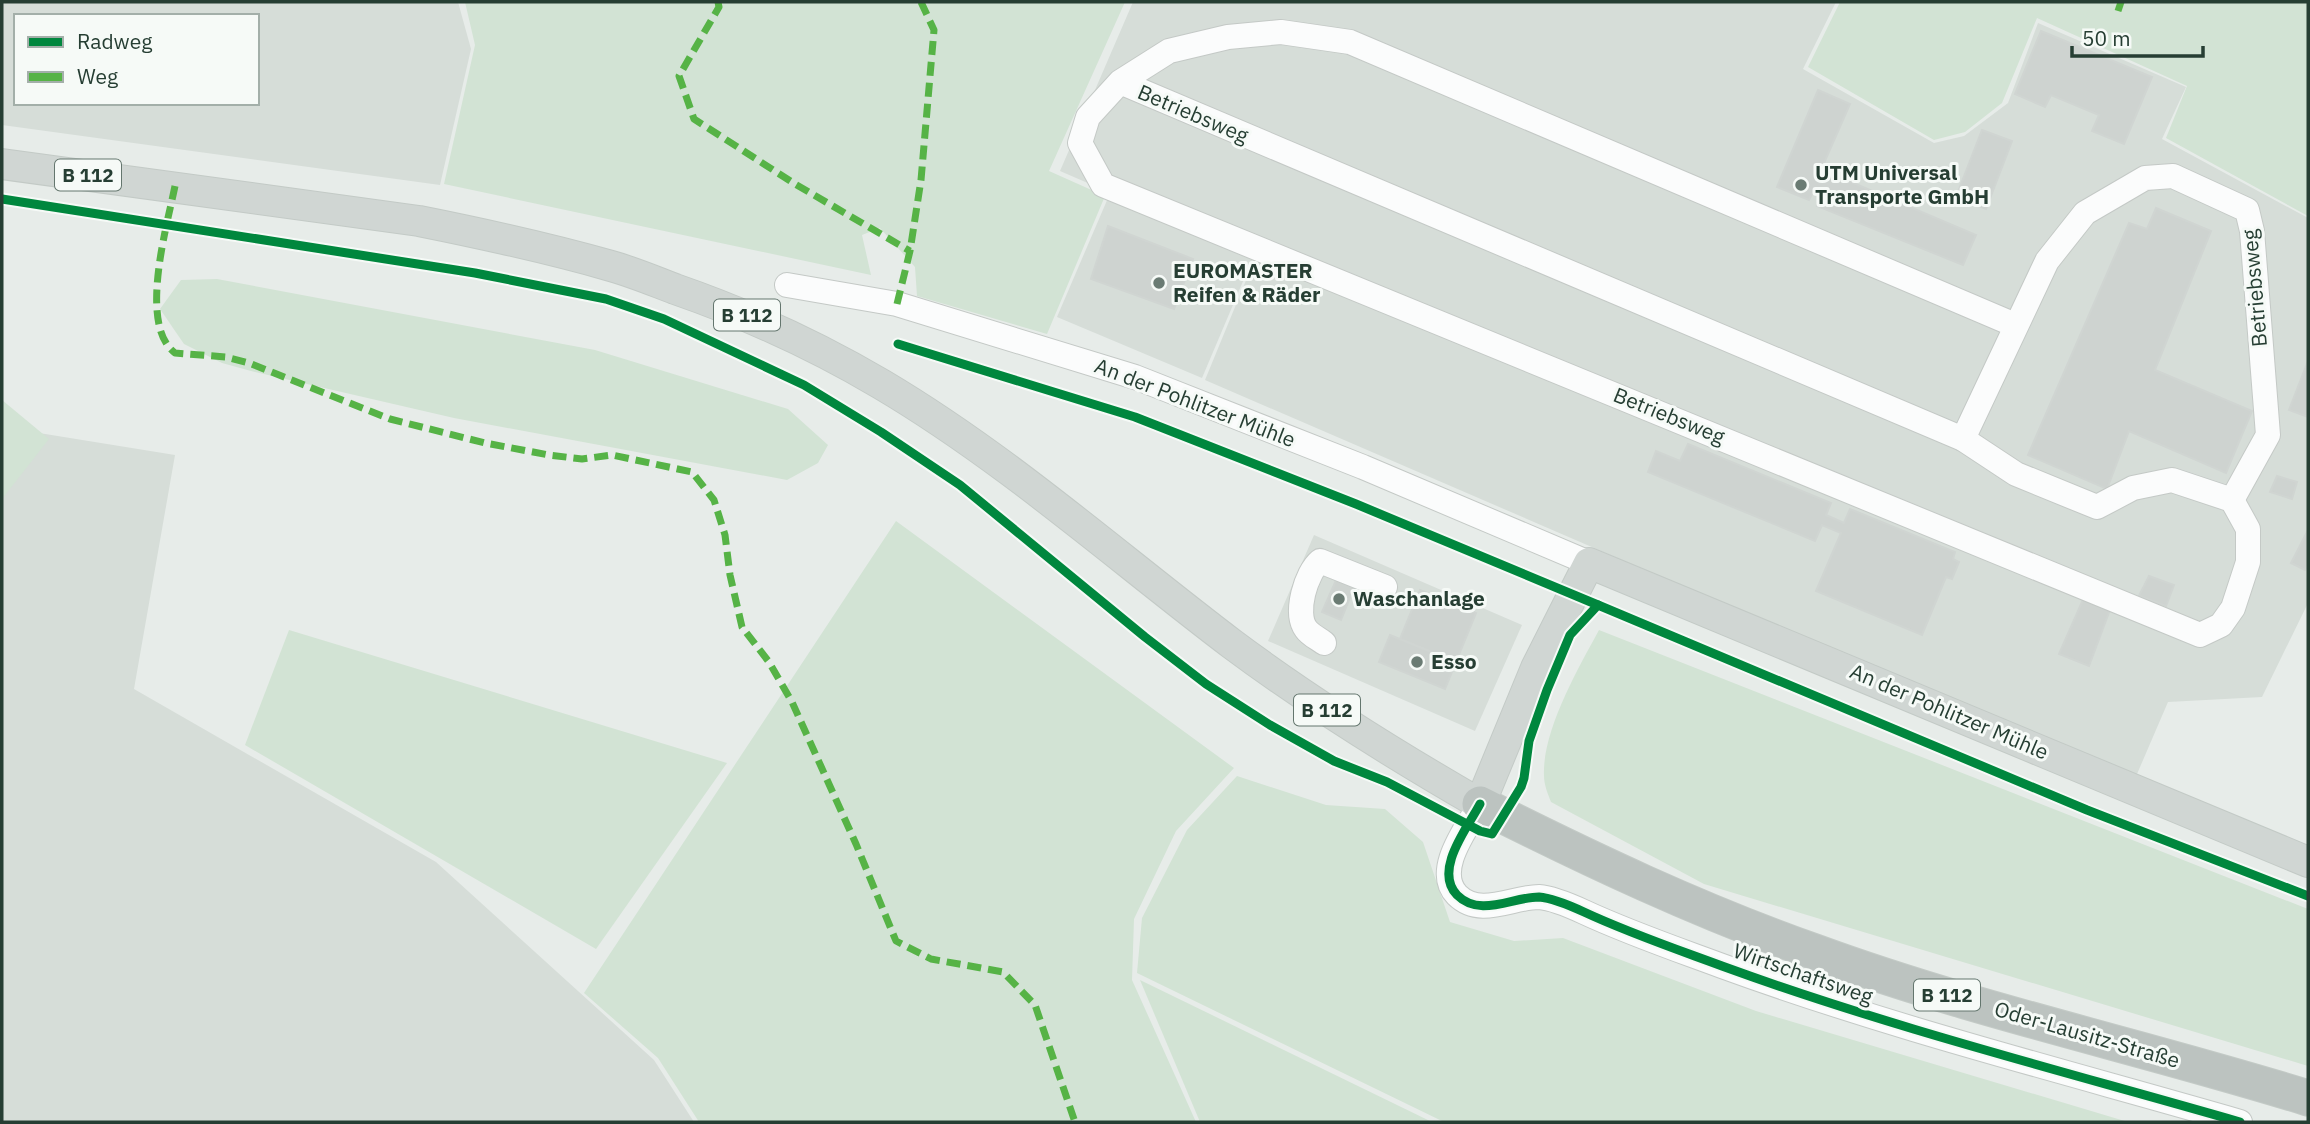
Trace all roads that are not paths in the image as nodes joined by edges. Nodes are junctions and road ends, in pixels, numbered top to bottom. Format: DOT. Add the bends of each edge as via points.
graph roads {
  1 [pos="1120,82"];
  2 [pos="2,164"];
  3 [pos="787,285"];
  4 [pos="2015,325"];
  5 [pos="1963,439"];
  6 [pos="2232,500"];
  7 [pos="1589,563"];
  8 [pos="1385,587"];
  9 [pos="1324,643"];
  10 [pos="1480,804"];
  11 [pos="2308,862"];
  12 [pos="2308,1098"];
  13 [pos="2240,1122"];
  1 -- 4 [label="street, Betriebsweg" via="1169,51 1228,37 1281,32 1350,42"];
  1 -- 5 [label="street, Betriebsweg"];
  1 -- 6 [label="street, Betriebsweg" via="1088,117 1080,143 1103,185 2200,635 2221,625 2233,608 2248,562 2248,529"];
  2 -- 10 [label="main road, B 112" via="419,221 488,235 614,267 775,327 938,420 1276,676 1378,745"];
  3 -- 7 [label="street, An der Pohlitzer Mühle" via="897,303 1135,377"];
  4 -- 5 [label="street, Betriebsweg"];
  4 -- 6 [label="street, Betriebsweg" via="2047,261 2085,214 2145,177 2173,176 2247,210 2268,435"];
  5 -- 6 [label="street, Betriebsweg" via="2017,474 2097,507 2133,488 2172,480"];
  7 -- 10 [label="main road" via="1536,667"];
  7 -- 11 [label="main road, An der Pohlitzer Mühle"];
  8 -- 9 [label="street" via="1320,561 1314,566 1299,606 1305,629"];
  10 -- 12 [label="highway, Oder-Lausitz-Straße / B 112" via="1627,876 1815,953"];
  10 -- 13 [label="street, Wirtschaftsweg" via="1449,861 1456,894 1468,903 1494,906 1539,897 1569,905 1614,926 1818,1000"];
}
